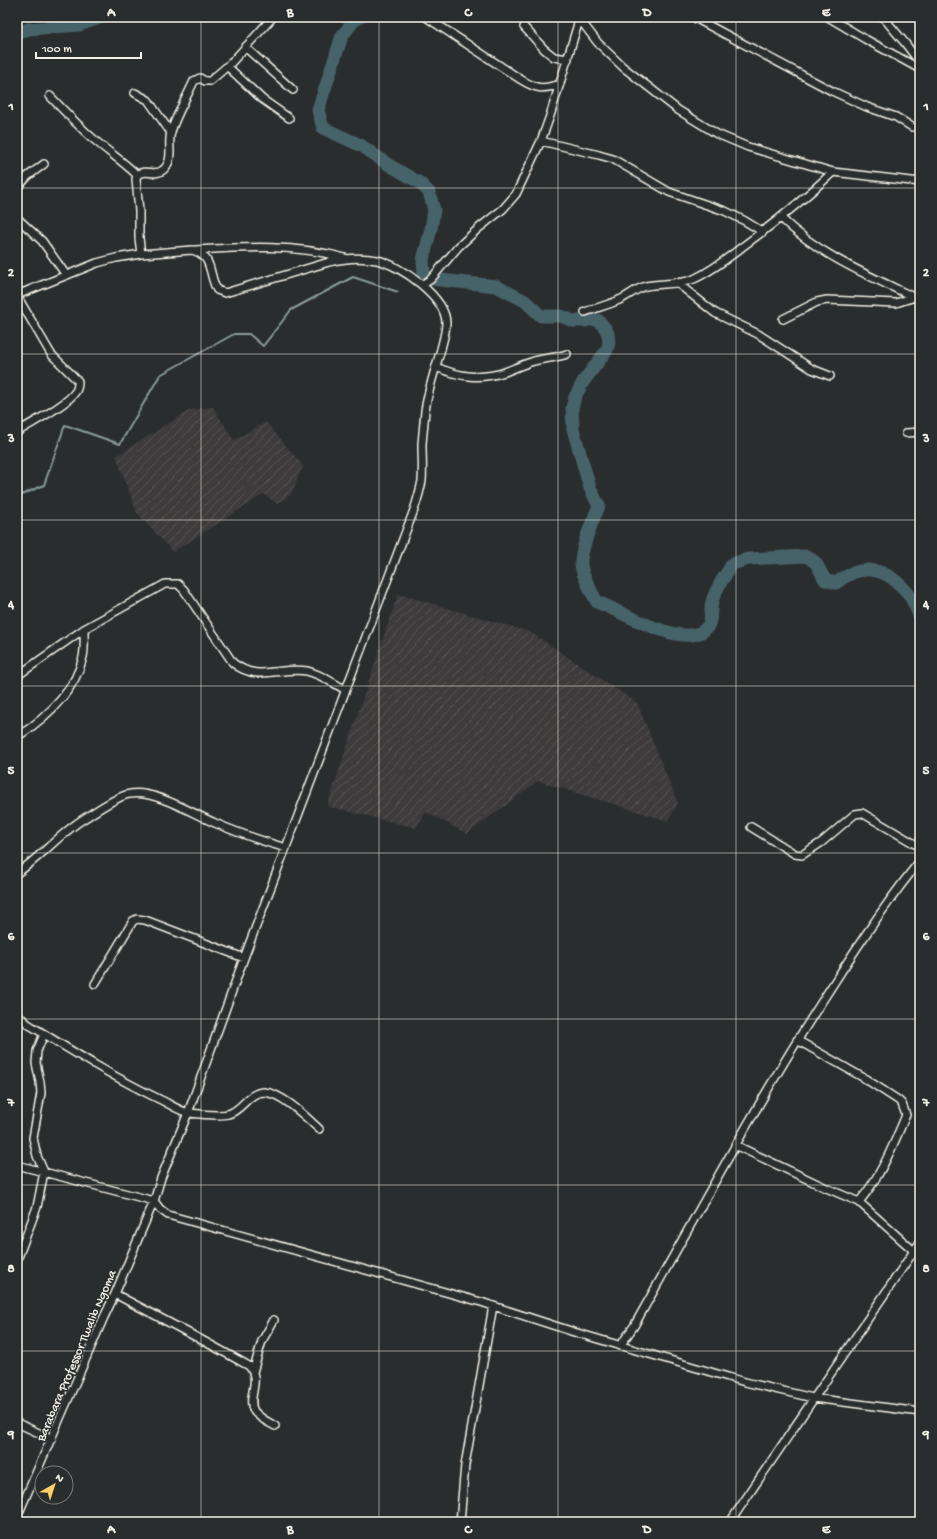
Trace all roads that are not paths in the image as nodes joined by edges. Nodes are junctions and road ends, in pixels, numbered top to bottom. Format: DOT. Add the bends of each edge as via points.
graph roads {
  1 [pos="273,17"];
  2 [pos="426,17"];
  3 [pos="693,17"];
  4 [pos="828,17"];
  5 [pos="883,17"];
  6 [pos="579,18"];
  7 [pos="524,27"];
  8 [pos="246,47"];
  9 [pos="568,59"];
  10 [pos="920,63"];
  11 [pos="227,66"];
  12 [pos="920,69"];
  13 [pos="560,84"];
  14 [pos="293,90"];
  15 [pos="135,93"];
  16 [pos="50,96"];
  17 [pos="289,118"];
  18 [pos="912,127"];
  19 [pos="171,133"];
  20 [pos="541,141"];
  21 [pos="44,164"];
  22 [pos="833,172"];
  23 [pos="138,175"];
  24 [pos="920,182"];
  25 [pos="17,188"];
  26 [pos="17,218"];
  27 [pos="781,218"];
  28 [pos="763,232"];
  29 [pos="192,250"];
  30 [pos="141,254"];
  31 [pos="346,258"];
  32 [pos="66,275"];
  33 [pos="676,282"];
  34 [pos="422,285"];
  35 [pos="17,295"];
  36 [pos="917,298"];
  37 [pos="585,312"];
  38 [pos="783,319"];
  39 [pos="567,354"];
  40 [pos="436,367"];
  41 [pos="830,376"];
  42 [pos="17,432"];
  43 [pos="920,432"];
  44 [pos="906,433"];
  45 [pos="84,629"];
  46 [pos="17,667"];
  47 [pos="25,670"];
  48 [pos="17,676"];
  49 [pos="346,690"];
  50 [pos="17,738"];
  51 [pos="751,827"];
  52 [pos="920,847"];
  53 [pos="286,848"];
  54 [pos="920,861"];
  55 [pos="17,874"];
  56 [pos="244,958"];
  57 [pos="95,984"];
  58 [pos="17,1014"];
  59 [pos="44,1034"];
  60 [pos="797,1040"];
  61 [pos="188,1113"];
  62 [pos="319,1129"];
  63 [pos="735,1145"];
  64 [pos="17,1166"];
  65 [pos="44,1172"];
  66 [pos="154,1201"];
  67 [pos="860,1202"];
  68 [pos="920,1242"];
  69 [pos="914,1251"];
  70 [pos="17,1260"];
  71 [pos="115,1294"];
  72 [pos="493,1306"];
  73 [pos="274,1320"];
  74 [pos="620,1346"];
  75 [pos="253,1372"];
  76 [pos="813,1398"];
  77 [pos="920,1412"];
  78 [pos="17,1423"];
  79 [pos="274,1426"];
  80 [pos="52,1439"];
  81 [pos="17,1517"];
  82 [pos="460,1522"];
  83 [pos="730,1522"];
  1 -- 8 [label="street"];
  2 -- 13 [label="street" via="533,87"];
  3 -- 18 [label="street" via="832,91 896,117"];
  4 -- 12 [label="street"];
  5 -- 10 [label="street"];
  6 -- 9 [label="street"];
  6 -- 22 [label="street" via="598,43 623,67 698,123 748,147"];
  7 -- 9 [label="street" via="554,57"];
  8 -- 11 [label="street"];
  8 -- 14 [label="street"];
  9 -- 13 [label="street"];
  11 -- 17 [label="street" via="262,99"];
  11 -- 19 [label="street" via="210,81 200,78 194,81"];
  13 -- 20 [label="street"];
  15 -- 19 [label="street" via="148,100"];
  16 -- 23 [label="street" via="96,141"];
  19 -- 23 [label="street" via="167,166 159,173 143,172"];
  20 -- 28 [label="street" via="599,154 614,160 669,192 725,211"];
  20 -- 34 [label="street" via="516,194 503,209 458,247 431,279"];
  21 -- 25 [label="street"];
  22 -- 24 [label="street"];
  22 -- 27 [label="street"];
  23 -- 30 [label="street" via="138,238"];
  26 -- 32 [label="street" via="42,241"];
  27 -- 28 [label="street"];
  27 -- 36 [label="street" via="803,237 838,259"];
  28 -- 33 [label="street" via="725,260 693,279"];
  29 -- 30 [label="street"];
  29 -- 31 [label="street" via="266,247"];
  29 -- 31 [label="street" via="204,255 216,287 225,293"];
  30 -- 32 [label="street" via="97,263"];
  31 -- 34 [label="street, Barabara Professor Twalib Ngoma" via="379,260 405,272"];
  32 -- 35 [label="street"];
  33 -- 37 [label="street" via="645,286 633,290 611,304"];
  33 -- 41 [label="street" via="715,313 758,334 812,369"];
  34 -- 40 [label="street, Barabara Professor Twalib Ngoma" via="434,297 446,321"];
  35 -- 42 [label="street" via="51,354 78,382 77,390 58,406"];
  36 -- 38 [label="street" via="896,303 822,301"];
  39 -- 40 [label="street" via="489,375 460,376"];
  40 -- 49 [label="street, Barabara Professor Twalib Ngoma" via="425,411 422,481 414,510"];
  43 -- 44 [label="street"];
  45 -- 47 [label="street"];
  45 -- 49 [label="street" via="164,584 178,584 233,663 241,670 255,673 307,671"];
  45 -- 50 [label="street" via="83,655 73,683 49,713"];
  46 -- 47 [label="street"];
  47 -- 48 [label="street"];
  49 -- 53 [label="street, Barabara Professor Twalib Ngoma"];
  51 -- 52 [label="street" via="795,854 802,855 822,842 854,814 862,813"];
  53 -- 55 [label="street" via="252,838 163,799 139,793 129,794 85,817"];
  53 -- 56 [label="street, Barabara Professor Twalib Ngoma"];
  54 -- 60 [label="street" via="863,938"];
  56 -- 57 [label="street" via="140,918 133,921"];
  56 -- 61 [label="street, Barabara Professor Twalib Ngoma"];
  58 -- 59 [label="street"];
  59 -- 61 [label="street" via="119,1078"];
  59 -- 65 [label="street" via="36,1051 41,1093 33,1138 35,1152"];
  60 -- 63 [label="street"];
  60 -- 67 [label="street" via="898,1100 905,1110 906,1115 883,1168"];
  61 -- 62 [label="street" via="229,1114 255,1094 264,1092 275,1095"];
  61 -- 66 [label="street, Barabara Professor Twalib Ngoma"];
  63 -- 67 [label="street"];
  63 -- 74 [label="street" via="634,1326"];
  64 -- 65 [label="street"];
  65 -- 66 [label="street"];
  65 -- 70 [label="street" via="37,1207"];
  66 -- 71 [label="street, Barabara Professor Twalib Ngoma"];
  66 -- 72 [label="street" via="168,1215"];
  67 -- 69 [label="street"];
  68 -- 69 [label="street"];
  69 -- 76 [label="street"];
  71 -- 75 [label="street" via="207,1342 249,1366"];
  71 -- 80 [label="street, Barabara Professor Twalib Ngoma"];
  72 -- 74 [label="street"];
  72 -- 82 [label="street" via="466,1465"];
  73 -- 75 [label="street" via="262,1341"];
  74 -- 76 [label="street" via="745,1382"];
  75 -- 79 [label="street" via="253,1409"];
  76 -- 77 [label="street"];
  76 -- 83 [label="street"];
  78 -- 80 [label="street"];
  80 -- 81 [label="street, Barabara Professor Twalib Ngoma"];
}
